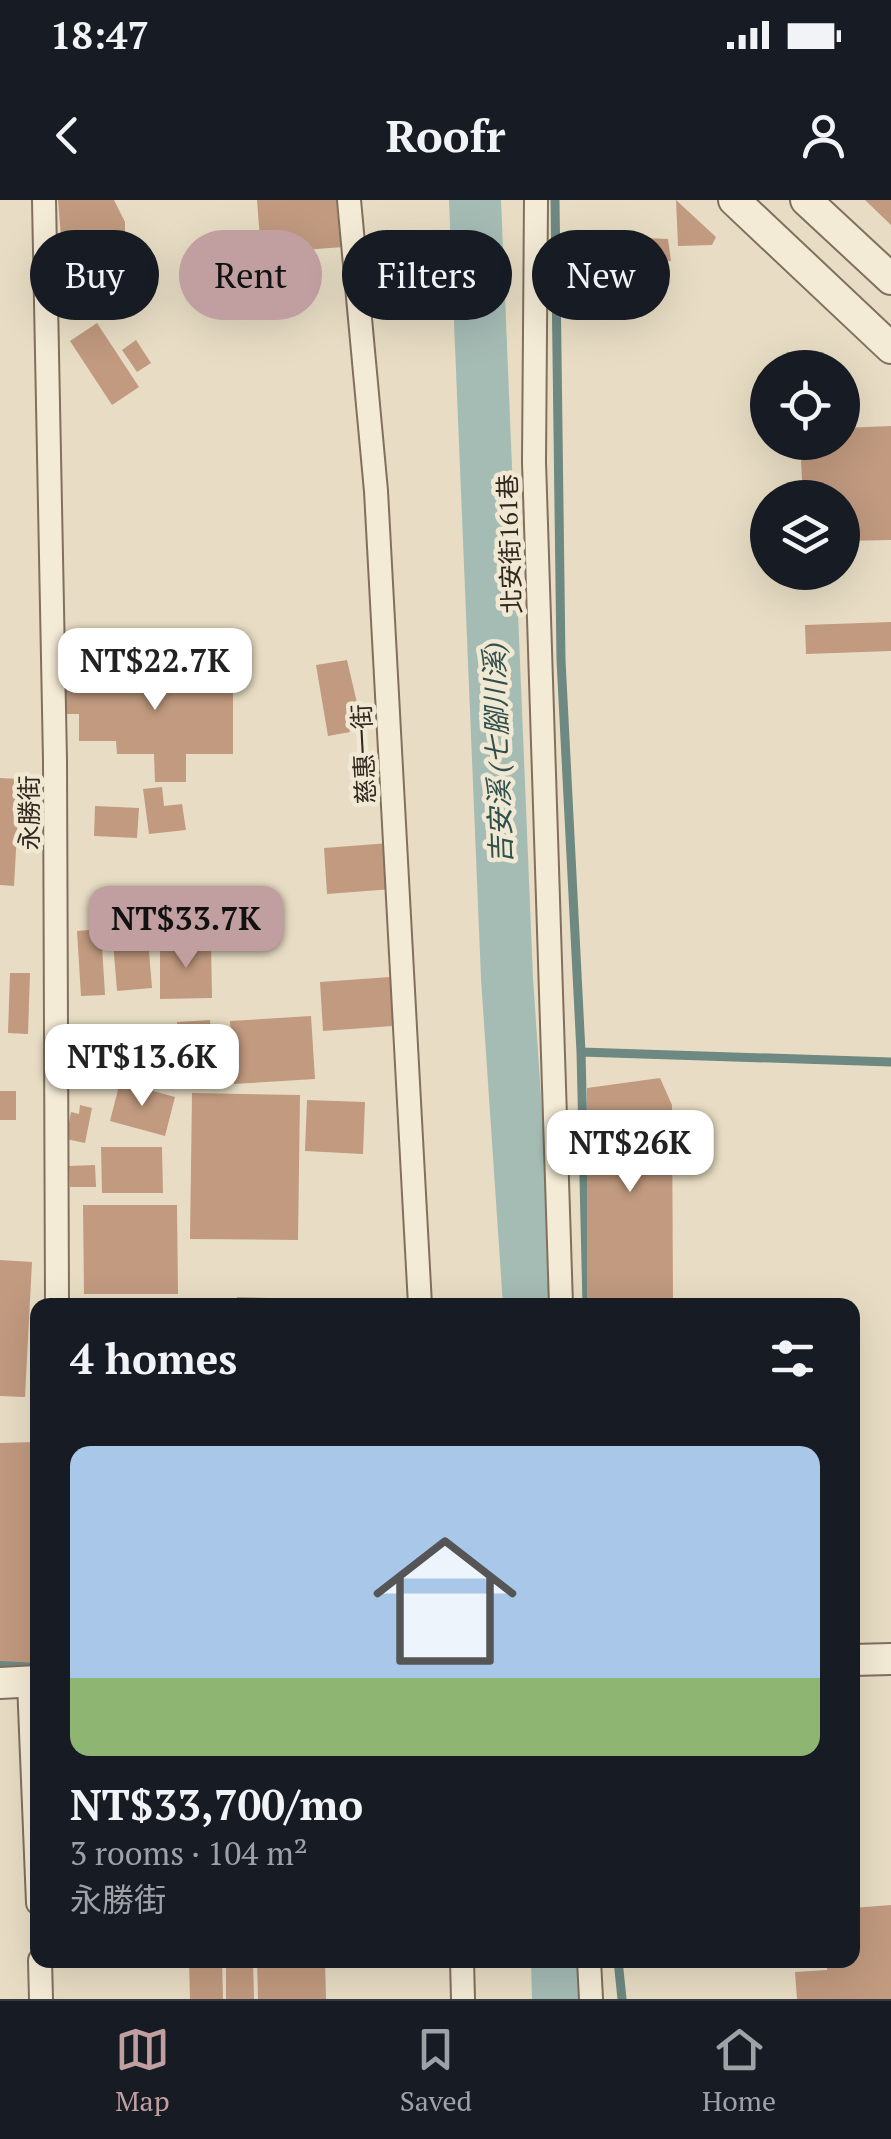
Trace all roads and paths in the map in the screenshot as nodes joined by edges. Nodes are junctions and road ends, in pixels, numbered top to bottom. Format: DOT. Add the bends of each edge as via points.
graph roads {
  1 [pos="44,200"];
  2 [pos="349,200"];
  3 [pos="536,200"];
  4 [pos="734,200"];
  5 [pos="806,200"];
  6 [pos="891,279"];
  7 [pos="891,348"];
  8 [pos="57,1298"];
  9 [pos="420,1298"];
  10 [pos="561,1298"];
  11 [pos="891,1658"];
  12 [pos="860,1660"];
  13 [pos="22,1682"];
  14 [pos="30,1792"];
  15 [pos="40,1968"];
  16 [pos="462,1968"];
  17 [pos="589,1968"];
  18 [pos="41,1999"];
  19 [pos="463,1999"];
  20 [pos="591,1999"];
  1 -- 8 [label="street, 永勝街"];
  2 -- 9 [label="street, 慈惠一街" via="376,491"];
  3 -- 10 [label="street, 北安街161巷" via="534,462"];
  4 -- 7 [label="street"];
  5 -- 6 [label="street"];
  11 -- 12 [label="street"];
  13 -- 14 [label="street"];
  15 -- 18 [label="street"];
  16 -- 19 [label="street"];
  17 -- 20 [label="street"];
}
